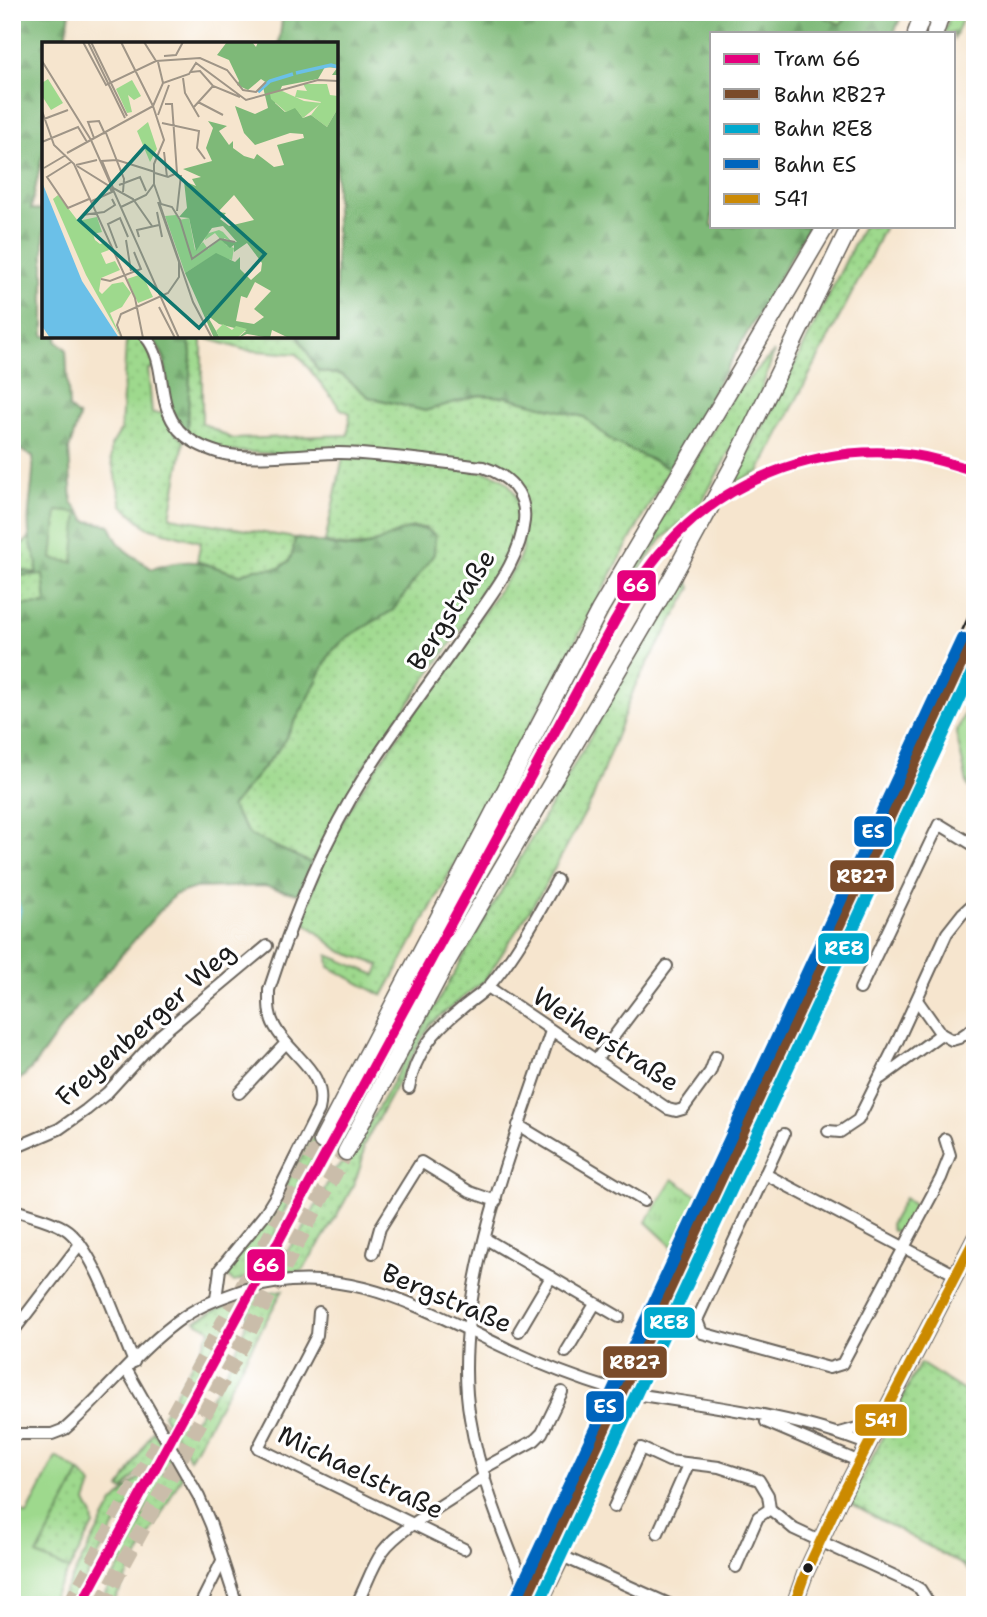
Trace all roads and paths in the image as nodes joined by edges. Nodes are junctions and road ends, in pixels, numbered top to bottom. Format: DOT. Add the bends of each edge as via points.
graph roads {
  1 [pos="924,12"];
  2 [pos="942,12"];
  3 [pos="916,32"];
  4 [pos="935,32"];
  5 [pos="824,228"];
  6 [pos="849,228"];
  7 [pos="147,338"];
  8 [pos="975,846"];
  9 [pos="557,880"];
  10 [pos="975,902"];
  11 [pos="267,946"];
  12 [pos="667,966"];
  13 [pos="488,987"];
  14 [pos="860,989"];
  15 [pos="917,1000"];
  16 [pos="975,1027"];
  17 [pos="551,1031"];
  18 [pos="941,1034"];
  19 [pos="286,1042"];
  20 [pos="716,1056"];
  21 [pos="596,1060"];
  22 [pos="879,1080"];
  23 [pos="409,1088"];
  24 [pos="239,1093"];
  25 [pos="518,1125"];
  26 [pos="828,1131"];
  27 [pos="784,1134"];
  28 [pos="945,1139"];
  29 [pos="321,1141"];
  30 [pos="12,1149"];
  31 [pos="346,1152"];
  32 [pos="765,1174"];
  33 [pos="496,1201"];
  34 [pos="644,1201"];
  35 [pos="12,1209"];
  36 [pos="975,1238"];
  37 [pos="486,1239"];
  38 [pos="80,1244"];
  39 [pos="904,1246"];
  40 [pos="373,1253"];
  41 [pos="954,1274"];
  42 [pos="551,1277"];
  43 [pos="216,1299"];
  44 [pos="595,1304"];
  45 [pos="319,1312"];
  46 [pos="619,1317"];
  47 [pos="469,1330"];
  48 [pos="519,1331"];
  49 [pos="12,1332"];
  50 [pos="566,1352"];
  51 [pos="130,1366"];
  52 [pos="614,1390"];
  53 [pos="562,1392"];
  54 [pos="641,1395"];
  55 [pos="889,1406"];
  56 [pos="744,1412"];
  57 [pos="839,1433"];
  58 [pos="12,1434"];
  59 [pos="869,1445"];
  60 [pos="860,1462"];
  61 [pos="688,1465"];
  62 [pos="483,1473"];
  63 [pos="614,1507"];
  64 [pos="770,1509"];
  65 [pos="415,1524"];
  66 [pos="658,1533"];
  67 [pos="820,1540"];
  68 [pos="464,1549"];
  69 [pos="222,1561"];
  70 [pos="736,1567"];
  71 [pos="200,1605"];
  72 [pos="236,1605"];
  73 [pos="356,1605"];
  74 [pos="512,1605"];
  75 [pos="541,1605"];
  76 [pos="671,1605"];
  77 [pos="794,1605"];
  78 [pos="930,1605"];
  1 -- 3 [label="highway"];
  2 -- 4 [label="highway"];
  5 -- 29 [label="highway" via="594,620"];
  6 -- 31 [label="highway" via="736,460 445,965"];
  7 -- 19 [label="street, Bergstraße" via="159,359 160,388 170,418 189,439 203,446 242,455 342,453 483,467 512,482 524,509 512,563 365,775 317,861 269,990 269,1012"];
  8 -- 14 [label="street" via="939,824"];
  9 -- 13 [label="street" via="511,958"];
  10 -- 15 [label="street" via="947,933"];
  11 -- 30 [label="street, Freyenberger Weg" via="159,1036 86,1110 59,1129"];
  12 -- 21 [label="street"];
  13 -- 17 [label="street, Weiherstraße"];
  13 -- 23 [label="street" via="429,1040 413,1068"];
  15 -- 18 [label="street"];
  15 -- 22 [label="street"];
  16 -- 18 [label="street" via="952,1040"];
  17 -- 21 [label="street, Weiherstraße"];
  17 -- 25 [label="street"];
  18 -- 22 [label="street"];
  19 -- 24 [label="street"];
  19 -- 43 [label="street, Bergstraße" via="320,1085 319,1110 264,1215 220,1269"];
  20 -- 21 [label="street, Weiherstraße" via="710,1072 683,1109 676,1111"];
  22 -- 26 [label="street" via="858,1120 840,1132"];
  25 -- 33 [label="street"];
  25 -- 34 [label="street"];
  27 -- 32 [label="street"];
  28 -- 39 [label="street" via="950,1155"];
  32 -- 39 [label="street"];
  32 -- 39 [label="street" via="698,1320 702,1334 835,1368 842,1364"];
  33 -- 37 [label="street"];
  33 -- 40 [label="street" via="470,1192 421,1162 380,1228"];
  35 -- 38 [label="street" via="64,1228"];
  36 -- 41 [label="main road"];
  37 -- 42 [label="street"];
  37 -- 47 [label="street"];
  38 -- 49 [label="street"];
  38 -- 51 [label="street" via="111,1306"];
  39 -- 41 [label="street"];
  41 -- 55 [label="main road"];
  42 -- 44 [label="street"];
  42 -- 48 [label="street"];
  43 -- 47 [label="street, Bergstraße" via="281,1282 335,1281 414,1304"];
  43 -- 51 [label="street, Bergstraße" via="164,1333"];
  44 -- 46 [label="street"];
  44 -- 50 [label="street"];
  45 -- 65 [label="street, Michaelstraße" via="317,1335 258,1448"];
  47 -- 52 [label="street, Bergstraße" via="543,1366"];
  47 -- 62 [label="street" via="466,1388"];
  51 -- 58 [label="street, Bergstraße" via="65,1429 52,1434"];
  51 -- 69 [label="street" via="200,1497"];
  53 -- 62 [label="street" via="542,1433"];
  54 -- 56 [label="street"];
  55 -- 57 [label="street" via="860,1427"];
  55 -- 59 [label="main road"];
  56 -- 57 [label="street"];
  56 -- 60 [label="street"];
  57 -- 59 [label="street"];
  59 -- 60 [label="main road"];
  60 -- 67 [label="main road"];
  61 -- 63 [label="street" via="641,1448"];
  61 -- 64 [label="street" via="719,1467 759,1480"];
  61 -- 66 [label="street"];
  62 -- 65 [label="street"];
  62 -- 74 [label="street" via="522,1580"];
  64 -- 67 [label="street" via="794,1529"];
  64 -- 70 [label="street" via="758,1517"];
  65 -- 68 [label="street, Michaelstraße"];
  65 -- 73 [label="street" via="383,1551"];
  67 -- 77 [label="main road"];
  67 -- 78 [label="street" via="920,1589"];
  69 -- 71 [label="street"];
  69 -- 72 [label="street"];
  75 -- 76 [label="street" via="564,1557"];
}
